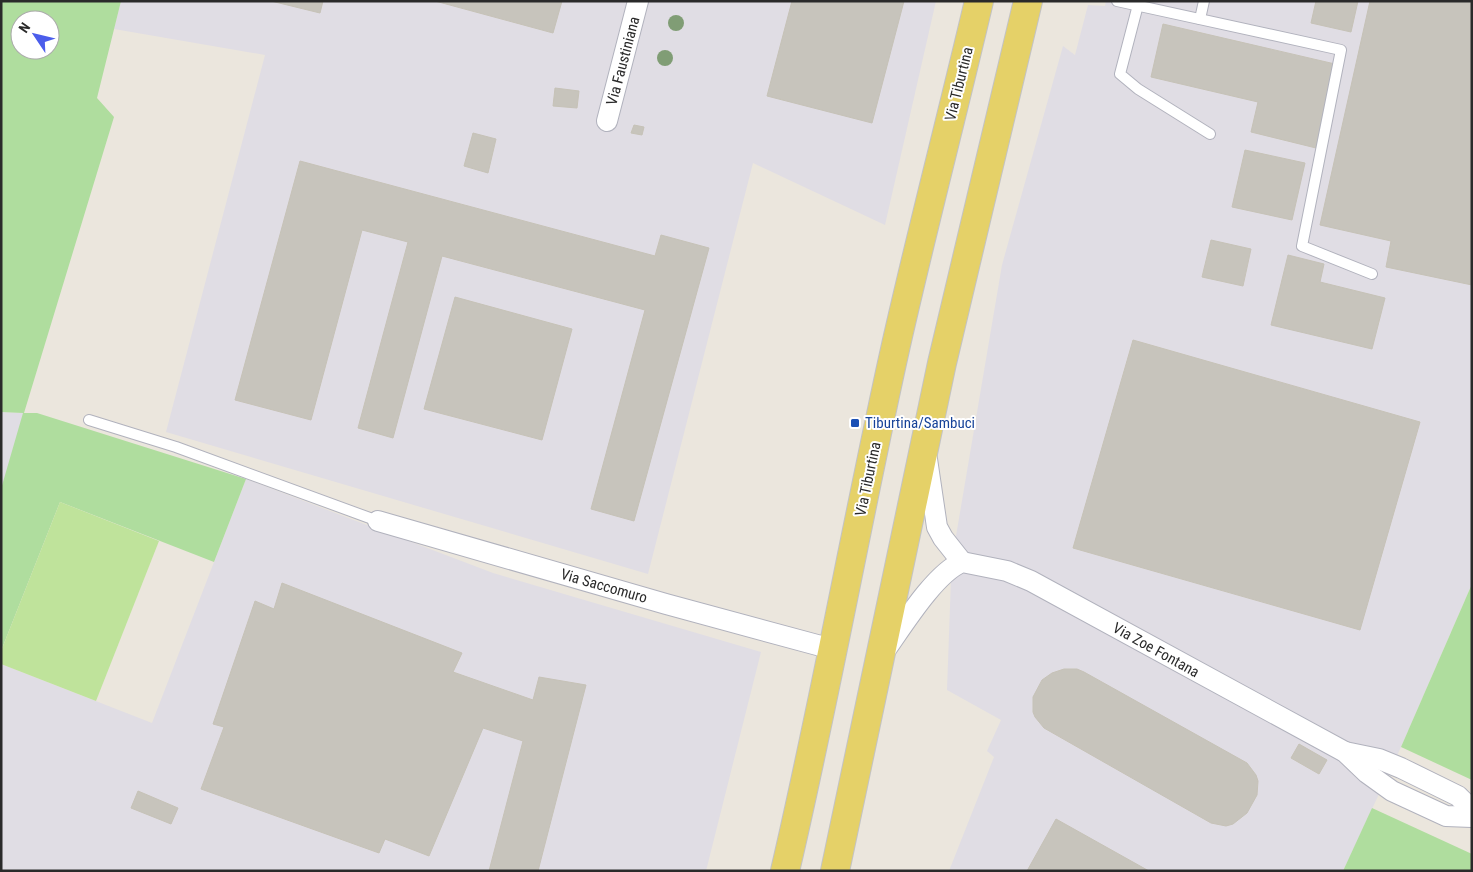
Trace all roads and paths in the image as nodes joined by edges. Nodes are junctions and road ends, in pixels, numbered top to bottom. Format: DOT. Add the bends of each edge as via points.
graph roads {
  1 [pos="638,1"];
  2 [pos="979,1"];
  3 [pos="1028,1"];
  4 [pos="1118,1"];
  5 [pos="1204,1"];
  6 [pos="1138,3"];
  7 [pos="1200,19"];
  8 [pos="607,121"];
  9 [pos="1210,134"];
  10 [pos="1372,274"];
  11 [pos="89,420"];
  12 [pos="925,441"];
  13 [pos="378,521"];
  14 [pos="962,562"];
  15 [pos="832,648"];
  16 [pos="878,660"];
  17 [pos="1345,752"];
  18 [pos="1472,810"];
  19 [pos="1472,817"];
  20 [pos="785,871"];
  21 [pos="835,871"];
  1 -- 8 [label="street, Via Faustiniana"];
  2 -- 15 [label="main road, Via Tiburtina" via="896,344"];
  3 -- 12 [label="main road"];
  4 -- 6 [label="lane"];
  5 -- 7 [label="lane"];
  6 -- 7 [label="lane"];
  6 -- 9 [label="lane" via="1120,74 1138,90"];
  7 -- 10 [label="lane" via="1341,50 1302,246"];
  11 -- 13 [label="lane" via="176,447"];
  12 -- 14 [label="street" via="937,527"];
  12 -- 16 [label="main road"];
  13 -- 15 [label="street, Via Saccomuro"];
  14 -- 16 [label="street" via="931,588"];
  14 -- 17 [label="street, Via Zoe Fontana" via="1007,571 1031,581"];
  15 -- 20 [label="main road, Via Tiburtina"];
  16 -- 21 [label="main road"];
  17 -- 18 [label="street, Via Zoe Fontana" via="1379,759 1401,768 1458,796"];
  17 -- 19 [label="street, Via Zoe Fontana" via="1392,791 1446,816"];
}
